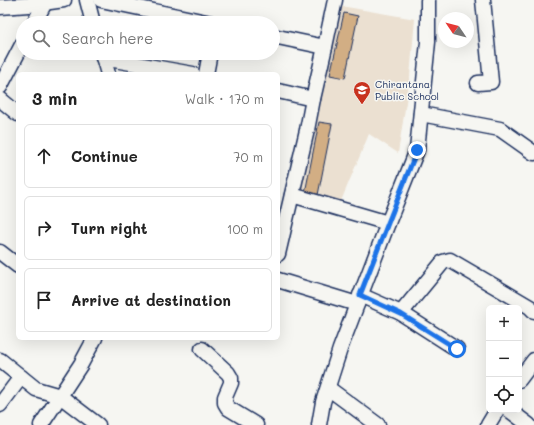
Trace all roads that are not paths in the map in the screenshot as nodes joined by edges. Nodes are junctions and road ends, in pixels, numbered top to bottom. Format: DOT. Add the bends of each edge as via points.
graph roads {
  1 [pos="64,0"];
  2 [pos="87,0"];
  3 [pos="101,0"];
  4 [pos="336,0"];
  5 [pos="428,0"];
  6 [pos="483,0"];
  7 [pos="45,3"];
  8 [pos="0,7"];
  9 [pos="38,16"];
  10 [pos="91,16"];
  11 [pos="178,16"];
  12 [pos="280,37"];
  13 [pos="325,47"];
  14 [pos="16,52"];
  15 [pos="104,60"];
  16 [pos="126,60"];
  17 [pos="209,60"];
  18 [pos="6,65"];
  19 [pos="107,72"];
  20 [pos="183,72"];
  21 [pos="206,72"];
  22 [pos="478,83"];
  23 [pos="0,87"];
  24 [pos="280,91"];
  25 [pos="0,99"];
  26 [pos="313,99"];
  27 [pos="16,112"];
  28 [pos="421,114"];
  29 [pos="534,154"];
  30 [pos="292,195"];
  31 [pos="388,223"];
  32 [pos="280,246"];
  33 [pos="0,252"];
  34 [pos="16,264"];
  35 [pos="280,280"];
  36 [pos="359,299"];
  37 [pos="533,307"];
  38 [pos="401,314"];
  39 [pos="93,340"];
  40 [pos="202,349"];
  41 [pos="457,349"];
  42 [pos="0,360"];
  43 [pos="534,360"];
  44 [pos="21,377"];
  45 [pos="521,377"];
  46 [pos="328,388"];
  47 [pos="60,396"];
  48 [pos="0,405"];
  49 [pos="495,413"];
  50 [pos="513,413"];
  51 [pos="42,425"];
  52 [pos="98,425"];
  53 [pos="256,425"];
  54 [pos="319,425"];
  55 [pos="378,425"];
  56 [pos="488,425"];
  57 [pos="529,425"];
  1 -- 7 [label="street"];
  2 -- 10 [label="street"];
  3 -- 11 [label="street"];
  4 -- 13 [label="street"];
  5 -- 28 [label="street" via="428,42"];
  6 -- 22 [label="street" via="491,82"];
  7 -- 8 [label="street"];
  7 -- 9 [label="street"];
  12 -- 13 [label="street"];
  13 -- 26 [label="street"];
  14 -- 18 [label="street"];
  15 -- 19 [label="street"];
  16 -- 20 [label="street"];
  17 -- 21 [label="street"];
  18 -- 23 [label="street"];
  24 -- 26 [label="street"];
  25 -- 27 [label="street"];
  26 -- 30 [label="street"];
  28 -- 29 [label="street" via="500,129"];
  28 -- 31 [label="street" via="417,150"];
  30 -- 31 [label="street"];
  30 -- 32 [label="street"];
  31 -- 36 [label="street"];
  33 -- 34 [label="street"];
  35 -- 36 [label="street"];
  36 -- 38 [label="street"];
  36 -- 46 [label="street"];
  37 -- 38 [label="street" via="450,260 444,262"];
  38 -- 41 [label="street"];
  39 -- 47 [label="street"];
  40 -- 53 [label="street" via="231,378 225,396 228,408"];
  42 -- 44 [label="street"];
  43 -- 45 [label="street"];
  44 -- 47 [label="street" via="36,389"];
  44 -- 48 [label="street"];
  46 -- 54 [label="street"];
  46 -- 55 [label="street"];
  47 -- 51 [label="street"];
  47 -- 52 [label="street"];
  49 -- 56 [label="street"];
  50 -- 57 [label="street"];
}
